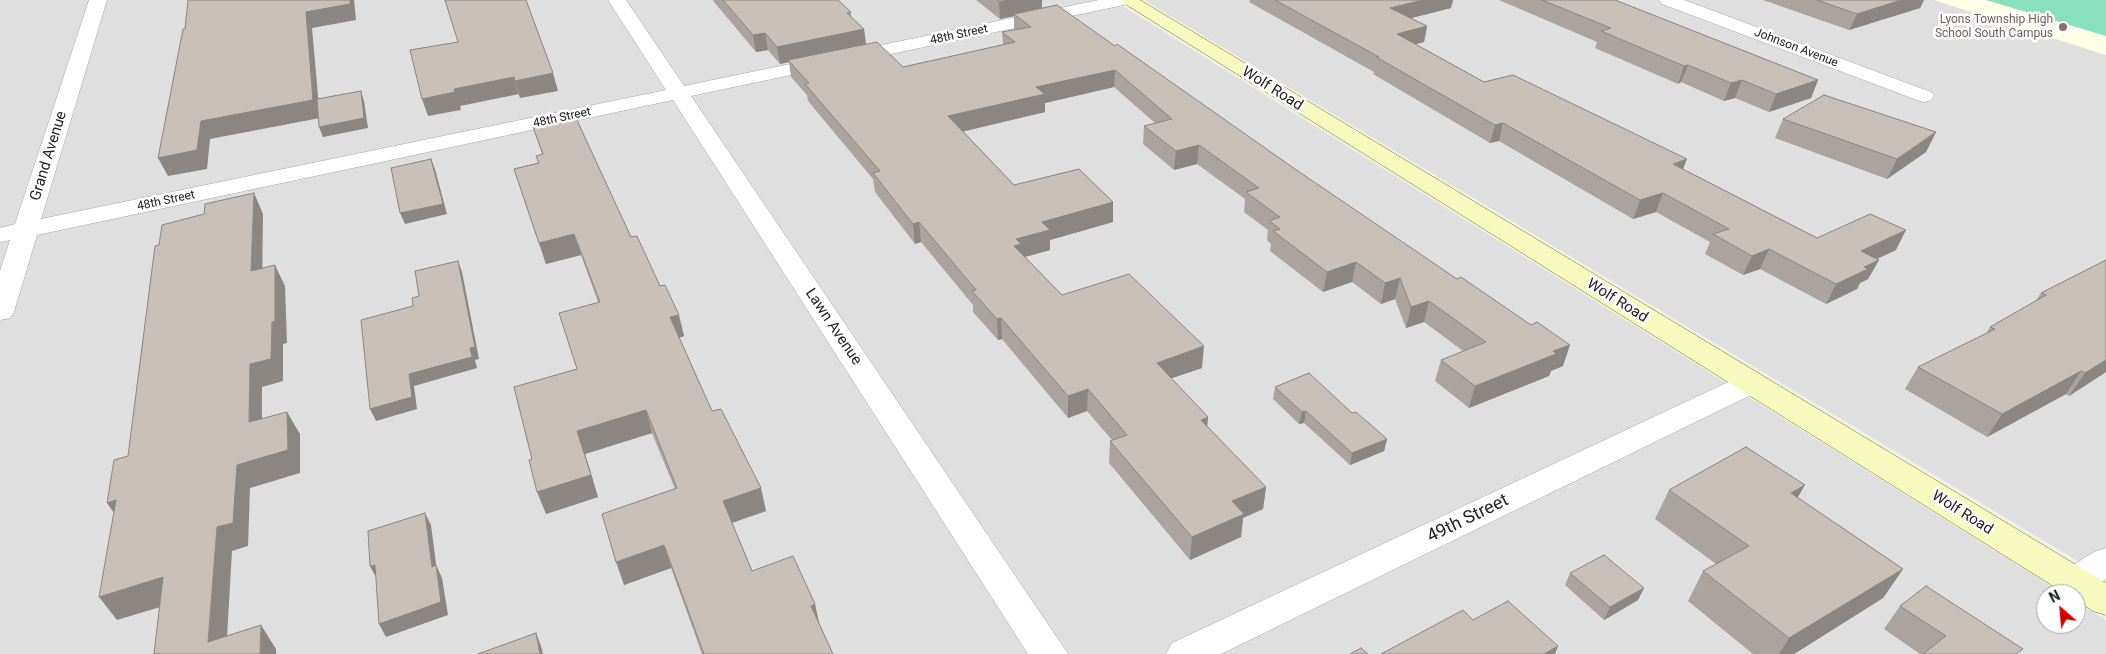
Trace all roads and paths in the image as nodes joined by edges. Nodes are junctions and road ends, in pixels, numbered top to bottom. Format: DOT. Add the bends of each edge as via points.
graph roads {
  1 [pos="98,0"];
  2 [pos="617,0"];
  3 [pos="1126,0"];
  4 [pos="1668,0"];
  5 [pos="678,94"];
  6 [pos="1924,96"];
  7 [pos="26,230"];
  8 [pos="0,235"];
  9 [pos="0,312"];
  10 [pos="1751,383"];
  11 [pos="2106,561"];
  12 [pos="2075,582"];
  13 [pos="2106,601"];
  14 [pos="1049,654"];
  15 [pos="1185,654"];
  1 -- 7 [label="street, Grand Avenue"];
  2 -- 5 [label="street, Lawn Avenue"];
  3 -- 5 [label="street, 48th Street"];
  3 -- 10 [label="main road, Wolf Road"];
  4 -- 6 [label="street, Johnson Avenue"];
  5 -- 7 [label="street, 48th Street"];
  5 -- 14 [label="street, Lawn Avenue"];
  7 -- 8 [label="street, 48th Street"];
  7 -- 9 [label="street, Grand Avenue"];
  10 -- 12 [label="main road, Wolf Road"];
  10 -- 15 [label="street, 49th Street"];
  11 -- 12 [label="street"];
  12 -- 13 [label="main road, Wolf Road"];
}
